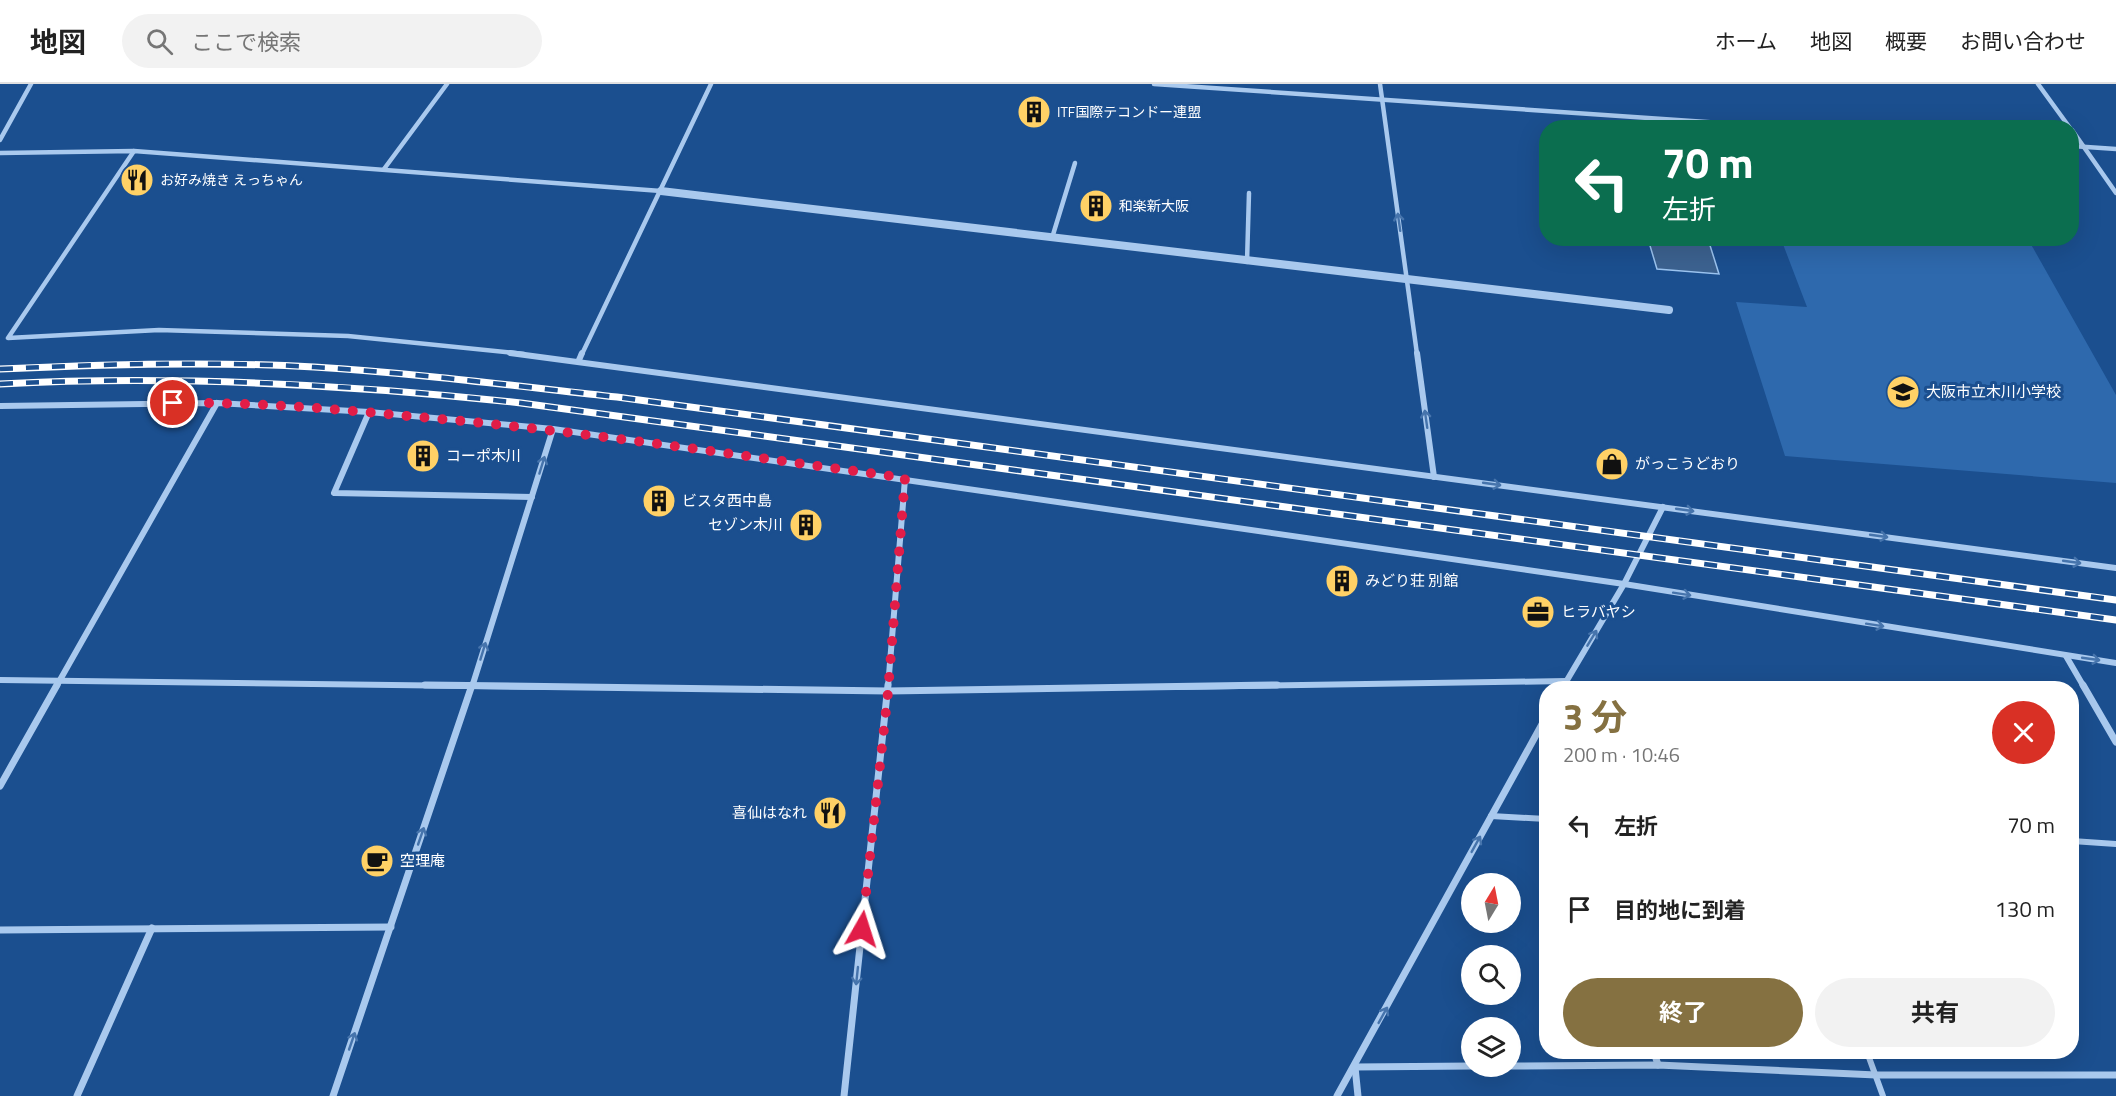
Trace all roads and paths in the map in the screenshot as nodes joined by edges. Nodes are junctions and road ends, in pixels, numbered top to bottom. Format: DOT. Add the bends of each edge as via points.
graph roads {
  1 [pos="31,84"];
  2 [pos="447,84"];
  3 [pos="711,84"];
  4 [pos="1154,84"];
  5 [pos="1380,84"];
  6 [pos="2038,84"];
  7 [pos="1382,100"];
  8 [pos="1676,120"];
  9 [pos="2064,120"];
  10 [pos="0,140"];
  11 [pos="2079,140"];
  12 [pos="2079,147"];
  13 [pos="2084,147"];
  14 [pos="2116,149"];
  15 [pos="134,151"];
  16 [pos="0,153"];
  17 [pos="1075,164"];
  18 [pos="384,169"];
  19 [pos="661,191"];
  20 [pos="1249,193"];
  21 [pos="2116,193"];
  22 [pos="1052,238"];
  23 [pos="1247,262"];
  24 [pos="1407,280"];
  25 [pos="1669,310"];
  26 [pos="8,338"];
  27 [pos="0,339"];
  28 [pos="579,360"];
  29 [pos="217,403"];
  30 [pos="0,405"];
  31 [pos="369,412"];
  32 [pos="553,429"];
  33 [pos="1434,477"];
  34 [pos="905,478"];
  35 [pos="532,496"];
  36 [pos="1663,507"];
  37 [pos="2116,568"];
  38 [pos="1624,584"];
  39 [pos="2066,656"];
  40 [pos="2116,663"];
  41 [pos="0,680"];
  42 [pos="61,680"];
  43 [pos="1539,681"];
  44 [pos="1566,681"];
  45 [pos="472,686"];
  46 [pos="888,692"];
  47 [pos="1539,730"];
  48 [pos="2116,742"];
  49 [pos="0,786"];
  50 [pos="1491,816"];
  51 [pos="1539,819"];
  52 [pos="2079,841"];
  53 [pos="2116,844"];
  54 [pos="391,927"];
  55 [pos="152,928"];
  56 [pos="0,930"];
  57 [pos="1656,1059"];
  58 [pos="1869,1059"];
  59 [pos="1658,1065"];
  60 [pos="1461,1066"];
  61 [pos="1521,1066"];
  62 [pos="1355,1067"];
  63 [pos="1875,1075"];
  64 [pos="2116,1075"];
  65 [pos="77,1096"];
  66 [pos="333,1096"];
  67 [pos="844,1096"];
  68 [pos="1337,1096"];
  69 [pos="1358,1096"];
  70 [pos="1883,1096"];
  1 -- 10 [label="street"];
  2 -- 18 [label="street"];
  3 -- 19 [label="street"];
  4 -- 7 [label="street"];
  5 -- 7 [label="street"];
  6 -- 9 [label="street"];
  7 -- 8 [label="street"];
  24 -- 7 [label="street, one-way"];
  11 -- 13 [label="street"];
  12 -- 13 [label="street"];
  13 -- 14 [label="street"];
  13 -- 21 [label="street"];
  15 -- 16 [label="street"];
  15 -- 18 [label="street"];
  15 -- 26 [label="street"];
  17 -- 22 [label="street"];
  18 -- 19 [label="street"];
  19 -- 22 [label="street"];
  19 -- 28 [label="street"];
  20 -- 23 [label="street"];
  22 -- 23 [label="street"];
  23 -- 24 [label="street"];
  24 -- 25 [label="street"];
  33 -- 24 [label="street, one-way"];
  26 -- 27 [label="street"];
  26 -- 28 [label="street" via="159,330 348,336"];
  28 -- 33 [label="street"];
  29 -- 30 [label="street"];
  29 -- 31 [label="street"];
  29 -- 42 [label="street"];
  31 -- 32 [label="street"];
  31 -- 35 [label="street" via="334,493"];
  32 -- 34 [label="street"];
  35 -- 32 [label="street, one-way"];
  33 -- 36 [label="street, one-way"];
  34 -- 38 [label="street"];
  34 -- 46 [label="street"];
  45 -- 35 [label="street, one-way"];
  36 -- 37 [label="street, one-way"];
  36 -- 38 [label="street"];
  38 -- 39 [label="street, one-way"];
  44 -- 38 [label="street, one-way"];
  39 -- 40 [label="street, one-way"];
  39 -- 48 [label="street"];
  41 -- 42 [label="street"];
  42 -- 45 [label="street"];
  42 -- 49 [label="street"];
  43 -- 46 [label="street"];
  45 -- 46 [label="street"];
  54 -- 45 [label="street, one-way"];
  46 -- 67 [label="street, one-way"];
  47 -- 50 [label="street"];
  50 -- 51 [label="street"];
  62 -- 50 [label="street, one-way"];
  52 -- 53 [label="street"];
  54 -- 55 [label="street"];
  66 -- 54 [label="street, one-way"];
  55 -- 56 [label="street"];
  55 -- 65 [label="street"];
  57 -- 59 [label="street"];
  58 -- 63 [label="street"];
  59 -- 61 [label="street"];
  59 -- 63 [label="street"];
  60 -- 62 [label="street"];
  62 -- 68 [label="street"];
  62 -- 69 [label="street"];
  63 -- 64 [label="street"];
  63 -- 70 [label="street"];
}
